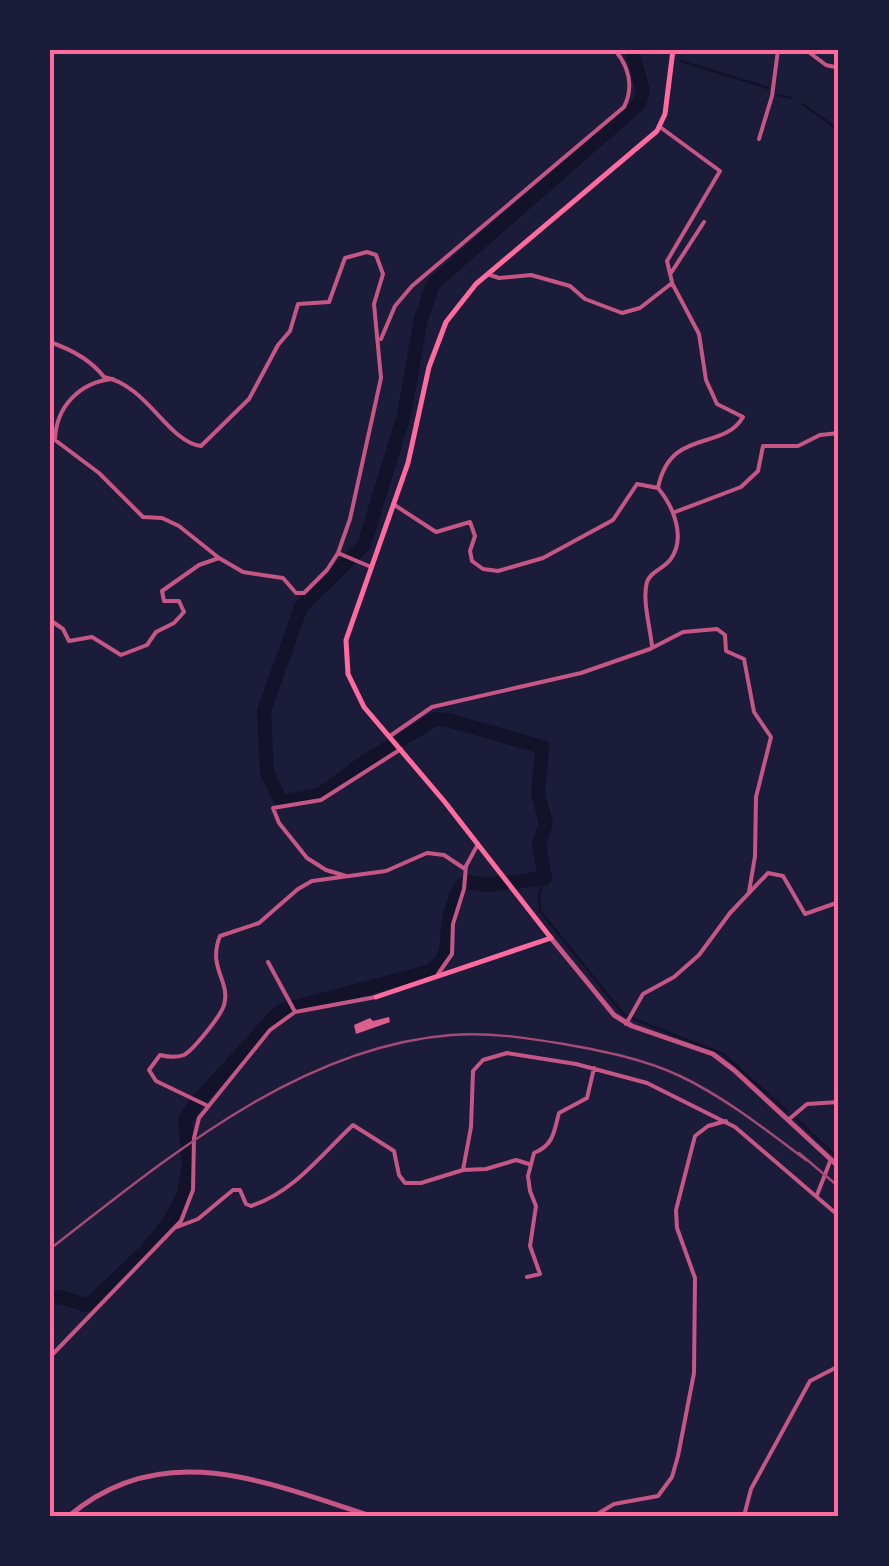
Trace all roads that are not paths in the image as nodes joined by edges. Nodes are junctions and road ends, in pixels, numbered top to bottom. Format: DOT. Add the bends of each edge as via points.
graph roads {
  1 [pos="614,50"];
  2 [pos="673,50"];
  3 [pos="778,50"];
  4 [pos="806,50"];
  5 [pos="839,68"];
  6 [pos="660,126"];
  7 [pos="759,139"];
  8 [pos="704,222"];
  9 [pos="672,272"];
  10 [pos="488,275"];
  11 [pos="672,283"];
  12 [pos="50,342"];
  13 [pos="380,344"];
  14 [pos="114,379"];
  15 [pos="839,433"];
  16 [pos="658,488"];
  17 [pos="394,504"];
  18 [pos="674,512"];
  19 [pos="340,554"];
  20 [pos="218,558"];
  21 [pos="371,567"];
  22 [pos="50,620"];
  23 [pos="652,648"];
  24 [pos="390,736"];
  25 [pos="401,749"];
  26 [pos="478,844"];
  27 [pos="465,869"];
  28 [pos="350,877"];
  29 [pos="749,892"];
  30 [pos="839,902"];
  31 [pos="551,938"];
  32 [pos="268,962"];
  33 [pos="426,982"];
  34 [pos="376,996"];
  35 [pos="294,1010"];
  36 [pos="628,1020"];
  37 [pos="594,1068"];
  38 [pos="839,1102"];
  39 [pos="205,1104"];
  40 [pos="788,1120"];
  41 [pos="726,1122"];
  42 [pos="830,1159"];
  43 [pos="529,1164"];
  44 [pos="839,1167"];
  45 [pos="463,1170"];
  46 [pos="817,1195"];
  47 [pos="839,1216"];
  48 [pos="176,1227"];
  49 [pos="527,1277"];
  50 [pos="50,1358"];
  51 [pos="839,1366"];
  52 [pos="69,1516"];
  53 [pos="371,1516"];
  54 [pos="594,1516"];
  55 [pos="744,1516"];
  1 -- 13 [label="street" via="629,82 624,108 408,290"];
  2 -- 6 [label="main road"];
  3 -- 7 [label="street"];
  4 -- 5 [label="street"];
  6 -- 9 [label="street" via="720,170 667,261"];
  6 -- 10 [label="main road"];
  8 -- 9 [label="street"];
  9 -- 11 [label="street"];
  10 -- 11 [label="street" via="570,286 622,313"];
  10 -- 17 [label="main road" via="458,304 437,342"];
  11 -- 16 [label="street" via="699,334 716,404 743,417 729,432 681,449"];
  12 -- 14 [label="street"];
  13 -- 14 [label="street" via="374,300 383,274 376,256 366,252 343,260 329,302 298,304 290,331 248,400 201,446"];
  13 -- 19 [label="street" via="378,396"];
  14 -- 20 [label="street" via="80,389 59,420 55,440 143,517 179,526"];
  15 -- 18 [label="street" via="798,446 763,446 758,471 742,487"];
  16 -- 17 [label="street" via="637,484 613,520 543,558 498,571 472,561 470,522 435,531"];
  16 -- 18 [label="street"];
  17 -- 21 [label="main road"];
  18 -- 23 [label="street" via="674,556 646,586"];
  19 -- 20 [label="street" via="301,593 283,578 243,572"];
  19 -- 21 [label="street"];
  20 -- 22 [label="street" via="162,592 164,601 179,602 184,612 148,645 121,655 92,636 69,641"];
  21 -- 24 [label="main road" via="347,632 346,662 361,703"];
  23 -- 24 [label="street" via="582,673 432,706"];
  23 -- 29 [label="street" via="683,632 717,629 726,635 726,650 744,660 754,712 770,737 756,798"];
  24 -- 25 [label="main road"];
  25 -- 26 [label="main road"];
  25 -- 28 [label="street" via="326,798 274,808 307,858"];
  26 -- 27 [label="street"];
  26 -- 31 [label="main road"];
  27 -- 28 [label="street" via="433,853"];
  27 -- 33 [label="street" via="451,958"];
  28 -- 39 [label="street" via="308,883 259,924 220,936 214,958 222,1010 189,1052 160,1055 150,1070 156,1081"];
  29 -- 30 [label="street" via="774,872 806,914"];
  29 -- 36 [label="street" via="699,956 646,991"];
  31 -- 33 [label="main road"];
  31 -- 36 [label="street" via="608,1010"];
  32 -- 35 [label="street"];
  33 -- 34 [label="main road"];
  34 -- 35 [label="street"];
  35 -- 39 [label="street"];
  36 -- 40 [label="street" via="713,1054"];
  37 -- 41 [label="street" via="647,1083"];
  37 -- 43 [label="street" via="587,1098 559,1112 551,1142"];
  37 -- 45 [label="street" via="507,1053 480,1062 472,1075"];
  38 -- 40 [label="street" via="807,1104"];
  39 -- 48 [label="street" via="194,1134 192,1195"];
  40 -- 42 [label="street"];
  41 -- 46 [label="street"];
  41 -- 54 [label="street" via="695,1136 676,1210 693,1268 694,1373 672,1478 658,1496 614,1504"];
  42 -- 44 [label="street"];
  42 -- 46 [label="street"];
  43 -- 45 [label="street" via="516,1160"];
  43 -- 49 [label="street" via="536,1206 530,1246 540,1274"];
  45 -- 48 [label="street" via="405,1183 394,1151 352,1125 281,1192 251,1206 233,1190 198,1219"];
  46 -- 47 [label="street"];
  48 -- 50 [label="street"];
  51 -- 55 [label="street" via="810,1381 751,1489"];
  52 -- 53 [label="street" via="118,1484 183,1470 237,1476"];
}
